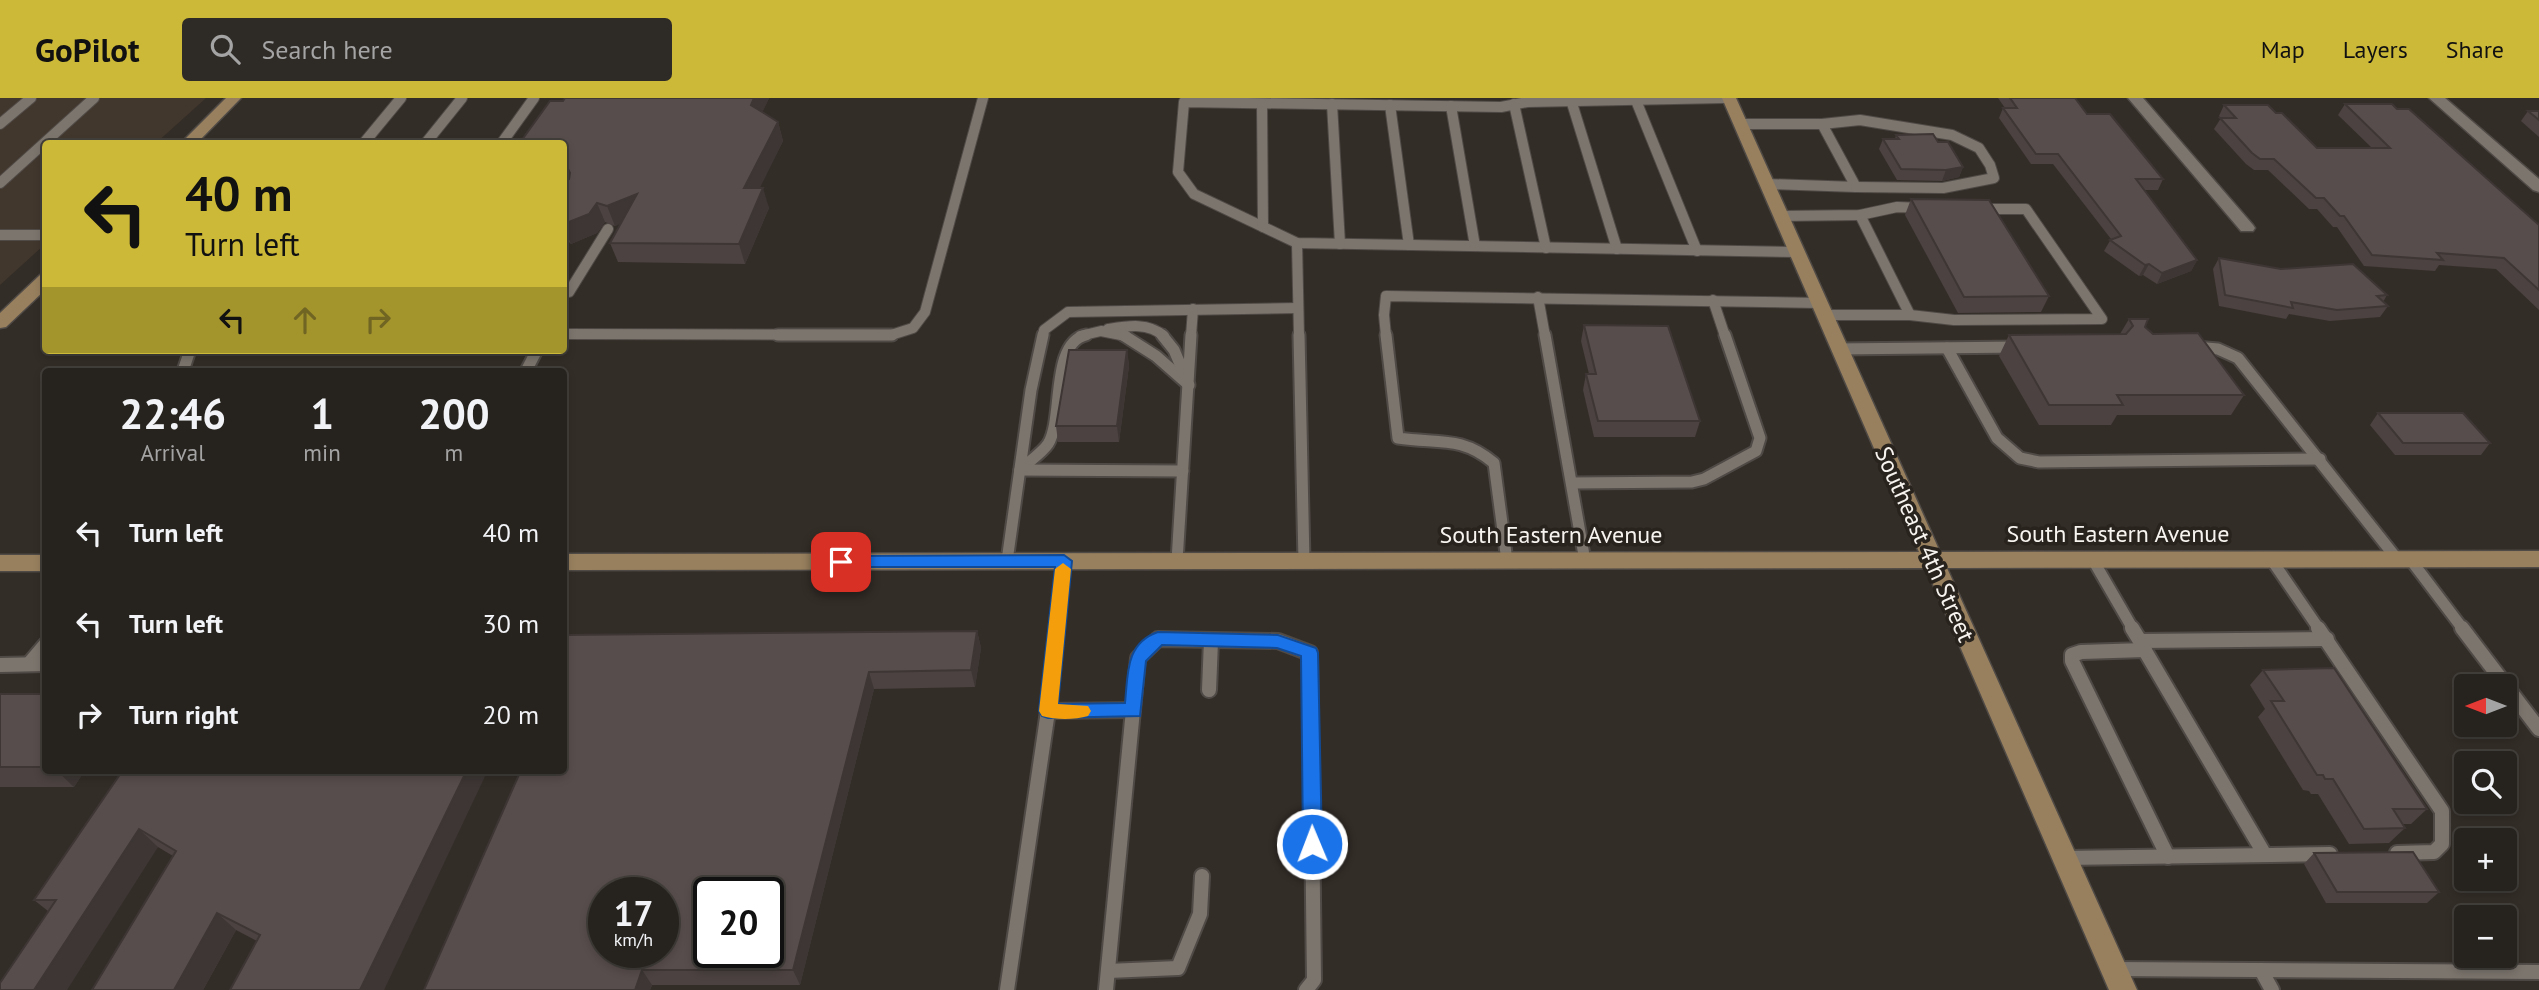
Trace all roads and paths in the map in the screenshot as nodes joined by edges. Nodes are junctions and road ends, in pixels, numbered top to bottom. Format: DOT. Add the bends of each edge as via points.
graph roads {
  1 [pos="31,98"];
  2 [pos="94,98"];
  3 [pos="234,98"];
  4 [pos="401,98"];
  5 [pos="462,98"];
  6 [pos="534,98"];
  7 [pos="983,98"];
  8 [pos="1635,98"];
  9 [pos="1726,98"];
  10 [pos="2135,98"];
  11 [pos="2436,98"];
  12 [pos="1184,100"];
  13 [pos="1572,100"];
  14 [pos="1262,104"];
  15 [pos="1332,104"];
  16 [pos="1514,104"];
  17 [pos="1390,105"];
  18 [pos="1451,106"];
  19 [pos="0,124"];
  20 [pos="1741,124"];
  21 [pos="1822,124"];
  22 [pos="48,140"];
  23 [pos="191,140"];
  24 [pos="366,140"];
  25 [pos="428,140"];
  26 [pos="505,140"];
  27 [pos="42,145"];
  28 [pos="0,183"];
  29 [pos="1767,184"];
  30 [pos="1856,187"];
  31 [pos="2539,187"];
  32 [pos="1936,208"];
  33 [pos="1975,209"];
  34 [pos="1860,215"];
  35 [pos="1781,216"];
  36 [pos="1263,227"];
  37 [pos="2247,228"];
  38 [pos="608,229"];
  39 [pos="0,235"];
  40 [pos="42,235"];
  41 [pos="1297,243"];
  42 [pos="1340,244"];
  43 [pos="1409,245"];
  44 [pos="1475,246"];
  45 [pos="1546,248"];
  46 [pos="1617,249"];
  47 [pos="1698,251"];
  48 [pos="1797,253"];
  49 [pos="42,283"];
  50 [pos="567,293"];
  51 [pos="1538,297"];
  52 [pos="1713,300"];
  53 [pos="1298,308"];
  54 [pos="1193,309"];
  55 [pos="1821,309"];
  56 [pos="1910,315"];
  57 [pos="0,323"];
  58 [pos="1101,331"];
  59 [pos="567,334"];
  60 [pos="2031,347"];
  61 [pos="2179,347"];
  62 [pos="1947,348"];
  63 [pos="1838,349"];
  64 [pos="1189,384"];
  65 [pos="2320,459"];
  66 [pos="1020,470"];
  67 [pos="1183,471"];
  68 [pos="1572,482"];
  69 [pos="2272,559"];
  70 [pos="2403,559"];
  71 [pos="2539,559"];
  72 [pos="1932,560"];
  73 [pos="2093,560"];
  74 [pos="1007,561"];
  75 [pos="1064,561"];
  76 [pos="1177,561"];
  77 [pos="1304,561"];
  78 [pos="1507,561"];
  79 [pos="1585,561"];
  80 [pos="567,562"];
  81 [pos="0,563"];
  82 [pos="42,563"];
  83 [pos="2327,639"];
  84 [pos="1212,641"];
  85 [pos="2142,646"];
  86 [pos="42,648"];
  87 [pos="29,664"];
  88 [pos="42,664"];
  89 [pos="0,665"];
  90 [pos="1209,690"];
  91 [pos="1133,710"];
  92 [pos="1048,711"];
  93 [pos="2539,729"];
  94 [pos="2385,853"];
  95 [pos="2348,854"];
  96 [pos="2265,855"];
  97 [pos="2168,857"];
  98 [pos="2064,858"];
  99 [pos="1202,876"];
  100 [pos="2261,970"];
  101 [pos="1108,971"];
  102 [pos="2539,972"];
  103 [pos="2118,979"];
  104 [pos="1007,990"];
  105 [pos="1106,990"];
  106 [pos="1307,990"];
  107 [pos="2272,990"];
  1 -- 19 [label="lane"];
  2 -- 22 [label="lane"];
  3 -- 23 [label="main road"];
  4 -- 24 [label="lane"];
  5 -- 25 [label="lane"];
  6 -- 26 [label="lane"];
  7 -- 59 [label="lane" via="925,312 913,328 891,335"];
  8 -- 9 [label="lane"];
  8 -- 13 [label="lane"];
  8 -- 47 [label="lane"];
  9 -- 20 [label="main road, Southeast 4th Street"];
  10 -- 37 [label="street"];
  11 -- 31 [label="street"];
  12 -- 14 [label="lane"];
  12 -- 36 [label="lane" via="1178,172 1194,194"];
  13 -- 16 [label="lane"];
  13 -- 46 [label="lane"];
  14 -- 15 [label="lane"];
  14 -- 36 [label="lane"];
  15 -- 17 [label="lane"];
  15 -- 42 [label="lane"];
  16 -- 18 [label="lane"];
  16 -- 45 [label="lane"];
  17 -- 18 [label="lane"];
  17 -- 43 [label="lane"];
  18 -- 44 [label="lane"];
  20 -- 21 [label="lane"];
  20 -- 29 [label="main road, Southeast 4th Street"];
  21 -- 30 [label="lane"];
  21 -- 30 [label="lane" via="1850,120 1886,123 1964,139 1977,146 1994,171 1994,178 1978,184"];
  27 -- 28 [label="lane"];
  29 -- 30 [label="lane"];
  29 -- 35 [label="main road, Southeast 4th Street"];
  32 -- 34 [label="lane" via="1897,208"];
  33 -- 56 [label="lane" via="2026,209 2102,319 1954,320"];
  34 -- 35 [label="lane"];
  34 -- 56 [label="lane"];
  35 -- 48 [label="main road, Southeast 4th Street"];
  36 -- 41 [label="lane"];
  38 -- 50 [label="lane"];
  39 -- 40 [label="lane"];
  41 -- 42 [label="lane"];
  41 -- 53 [label="lane"];
  42 -- 43 [label="lane"];
  43 -- 44 [label="lane"];
  44 -- 45 [label="lane"];
  45 -- 46 [label="lane"];
  46 -- 47 [label="lane"];
  47 -- 48 [label="lane"];
  48 -- 55 [label="main road, Southeast 4th Street"];
  49 -- 57 [label="main road"];
  51 -- 52 [label="lane"];
  51 -- 68 [label="lane"];
  51 -- 78 [label="lane" via="1391,295 1383,300 1398,438 1460,441 1494,463"];
  52 -- 55 [label="lane"];
  52 -- 68 [label="lane" via="1760,438 1756,451 1692,482"];
  53 -- 54 [label="lane"];
  53 -- 77 [label="lane"];
  54 -- 64 [label="lane"];
  54 -- 66 [label="lane" via="1068,312 1044,330"];
  55 -- 56 [label="lane"];
  55 -- 63 [label="main road, Southeast 4th Street"];
  58 -- 64 [label="lane" via="1122,334 1156,355"];
  58 -- 64 [label="lane" via="1145,326 1164,334 1176,348"];
  58 -- 66 [label="lane" via="1080,336 1066,350 1049,443"];
  60 -- 62 [label="lane"];
  61 -- 65 [label="lane" via="2216,347 2238,358"];
  62 -- 63 [label="lane"];
  62 -- 65 [label="lane" via="1997,439 2020,458 2039,462"];
  63 -- 72 [label="main road, Southeast 4th Street"];
  64 -- 67 [label="lane"];
  65 -- 70 [label="lane"];
  66 -- 67 [label="lane"];
  66 -- 74 [label="lane"];
  67 -- 76 [label="lane"];
  68 -- 79 [label="lane"];
  69 -- 70 [label="main road, South Eastern Avenue"];
  69 -- 73 [label="main road, South Eastern Avenue"];
  69 -- 83 [label="lane"];
  70 -- 71 [label="main road, South Eastern Avenue"];
  70 -- 93 [label="lane"];
  72 -- 73 [label="main road, South Eastern Avenue"];
  72 -- 79 [label="main road, South Eastern Avenue"];
  72 -- 98 [label="main road, Southeast 4th Street"];
  73 -- 85 [label="lane"];
  74 -- 75 [label="main road, South Eastern Avenue"];
  74 -- 80 [label="main road, South Eastern Avenue"];
  75 -- 76 [label="main road, South Eastern Avenue"];
  75 -- 92 [label="lane"];
  76 -- 77 [label="main road, South Eastern Avenue"];
  77 -- 78 [label="main road, South Eastern Avenue"];
  78 -- 79 [label="main road, South Eastern Avenue"];
  81 -- 82 [label="main road"];
  83 -- 85 [label="lane"];
  83 -- 94 [label="lane" via="2442,811 2442,844 2434,852"];
  84 -- 90 [label="lane"];
  84 -- 91 [label="lane" via="1158,639 1138,658"];
  84 -- 106 [label="lane" via="1278,641 1310,653 1314,980"];
  85 -- 96 [label="lane"];
  85 -- 97 [label="lane" via="2081,652 2072,655 2072,661"];
  86 -- 87 [label="lane"];
  87 -- 88 [label="lane"];
  87 -- 89 [label="lane"];
  91 -- 92 [label="lane"];
  91 -- 101 [label="lane"];
  92 -- 104 [label="lane"];
  95 -- 96 [label="lane"];
  96 -- 97 [label="lane"];
  97 -- 98 [label="lane"];
  98 -- 103 [label="main road, Southeast 4th Street"];
  99 -- 101 [label="lane" via="1200,914 1178,968"];
  100 -- 102 [label="lane"];
  100 -- 103 [label="lane"];
  100 -- 107 [label="lane"];
  101 -- 105 [label="lane"];
}
